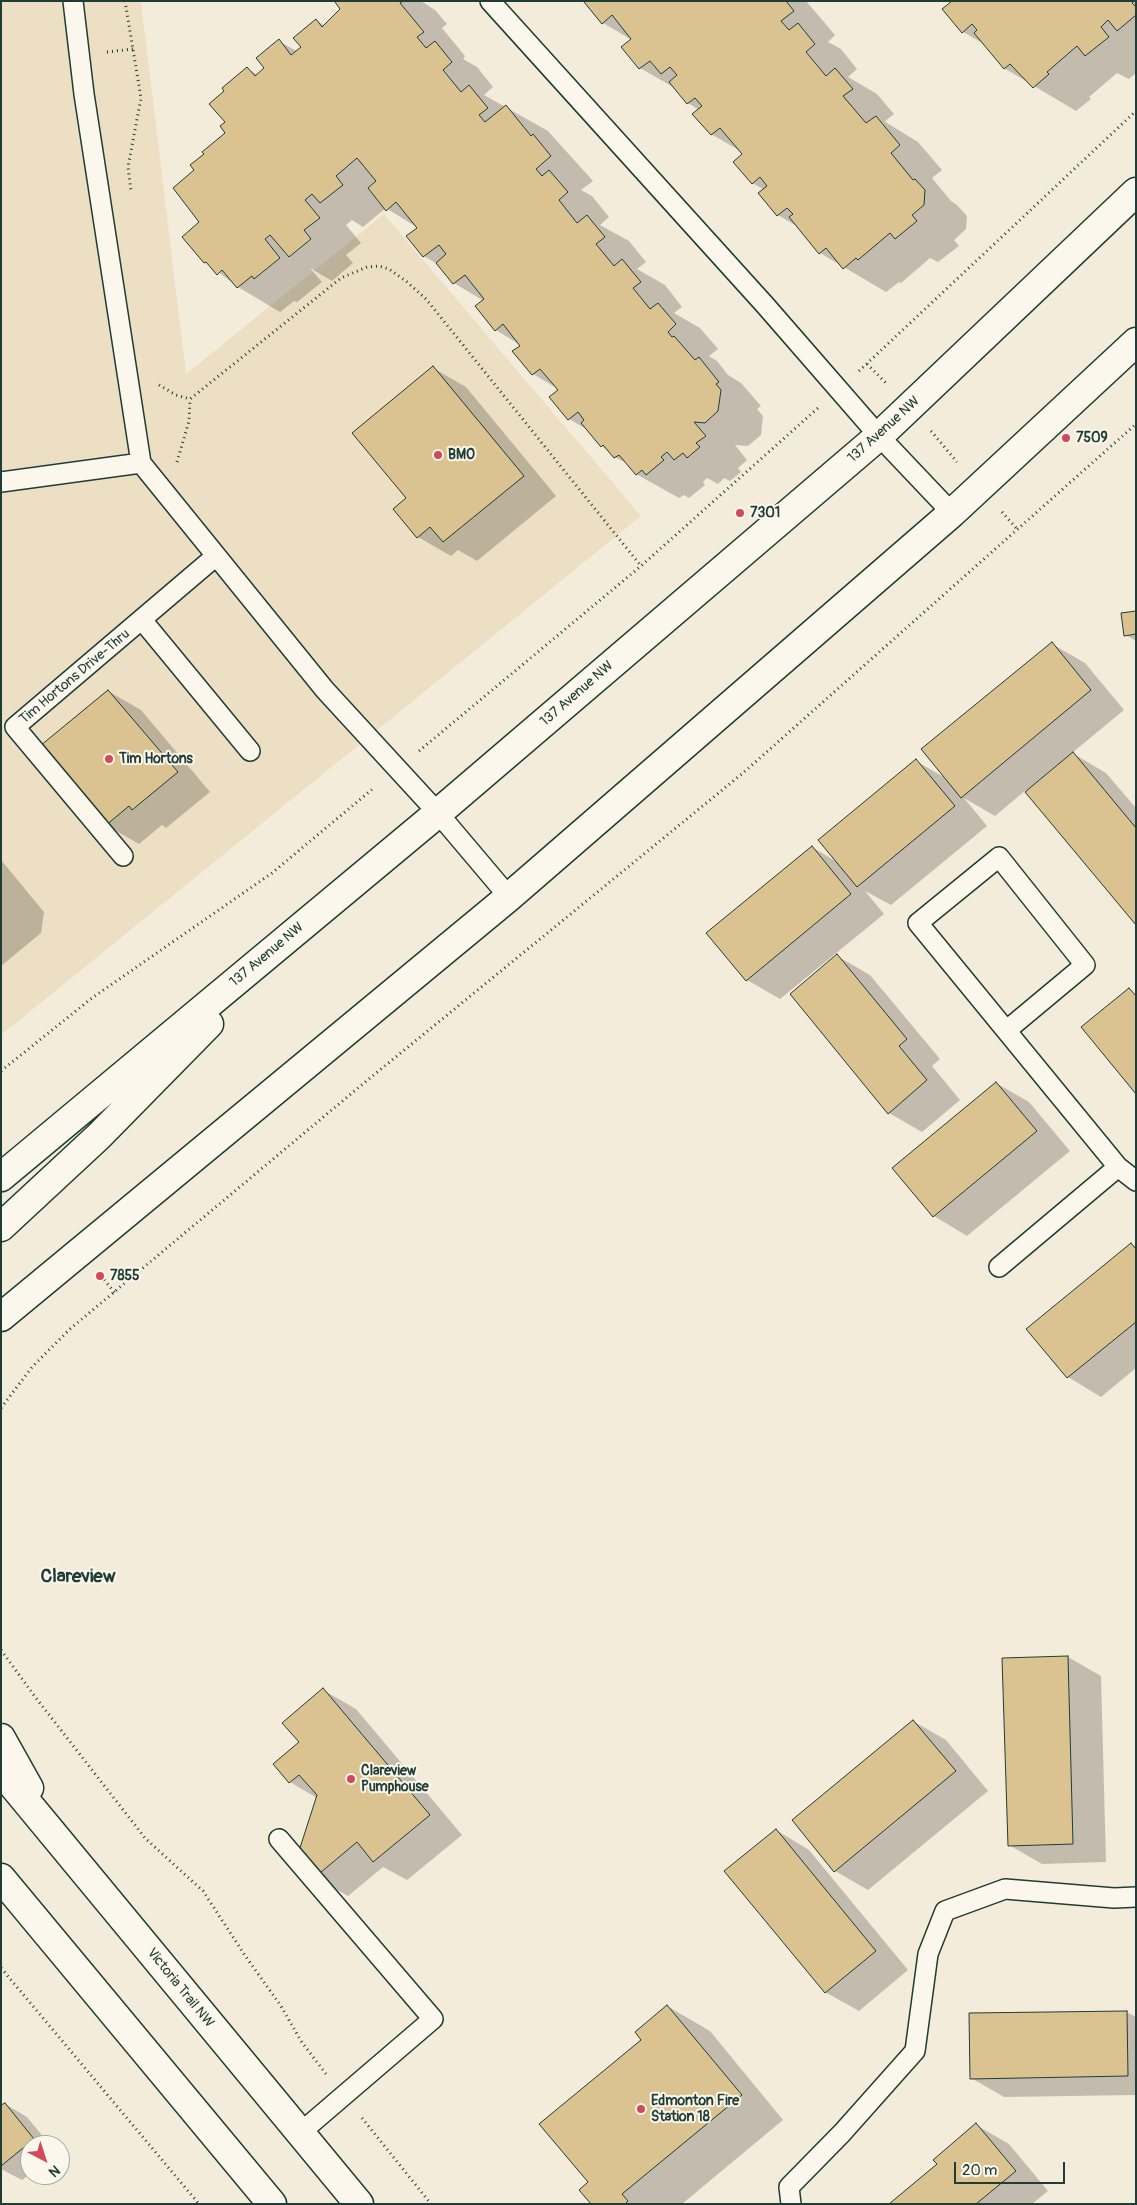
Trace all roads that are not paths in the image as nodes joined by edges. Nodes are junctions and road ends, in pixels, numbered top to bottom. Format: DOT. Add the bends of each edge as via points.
graph roads {
  1 [pos="73,1"];
  2 [pos="490,1"];
  3 [pos="1136,192"];
  4 [pos="1136,342"];
  5 [pos="879,436"];
  6 [pos="141,463"];
  7 [pos="1,482"];
  8 [pos="952,513"];
  9 [pos="216,556"];
  10 [pos="142,620"];
  11 [pos="250,751"];
  12 [pos="438,813"];
  13 [pos="122,856"];
  14 [pos="509,897"];
  15 [pos="318,913"];
  16 [pos="1007,1030"];
  17 [pos="1118,1167"];
  18 [pos="1,1177"];
  19 [pos="1136,1181"];
  20 [pos="1,1227"];
  21 [pos="999,1266"];
  22 [pos="1,1317"];
  23 [pos="1,1738"];
  24 [pos="1,1772"];
  25 [pos="53,1833"];
  26 [pos="279,1839"];
  27 [pos="1,1878"];
  28 [pos="1136,1897"];
  29 [pos="300,2134"];
  30 [pos="272,2204"];
  31 [pos="359,2204"];
  32 [pos="792,2204"];
  1 -- 6 [label="lane" via="84,94"];
  2 -- 5 [label="lane" via="765,304"];
  3 -- 5 [label="main road, 137 Avenue NW"];
  4 -- 8 [label="main road"];
  5 -- 8 [label="lane"];
  5 -- 12 [label="main road, 137 Avenue NW"];
  6 -- 7 [label="lane"];
  6 -- 9 [label="lane"];
  8 -- 14 [label="main road"];
  9 -- 10 [label="lane, Tim Hortons Drive-Thru"];
  9 -- 12 [label="lane" via="325,690"];
  10 -- 11 [label="lane"];
  10 -- 13 [label="lane, Tim Hortons Drive-Thru" via="16,728"];
  12 -- 14 [label="lane"];
  12 -- 15 [label="main road, 137 Avenue NW"];
  14 -- 22 [label="main road"];
  15 -- 18 [label="main road, 137 Avenue NW"];
  15 -- 20 [label="main road" via="99,1136"];
  16 -- 16 [label="lane" via="918,923 998,857 1085,965"];
  16 -- 17 [label="lane"];
  17 -- 19 [label="lane"];
  17 -- 21 [label="lane"];
  23 -- 25 [label="main road"];
  24 -- 25 [label="main road, Victoria Trail NW"];
  25 -- 29 [label="main road, Victoria Trail NW"];
  26 -- 29 [label="lane" via="433,2019"];
  27 -- 30 [label="main road"];
  28 -- 32 [label="lane" via="1005,1889 945,1911 928,1954 915,2051 789,2187"];
  29 -- 31 [label="main road, Victoria Trail NW"];
}
